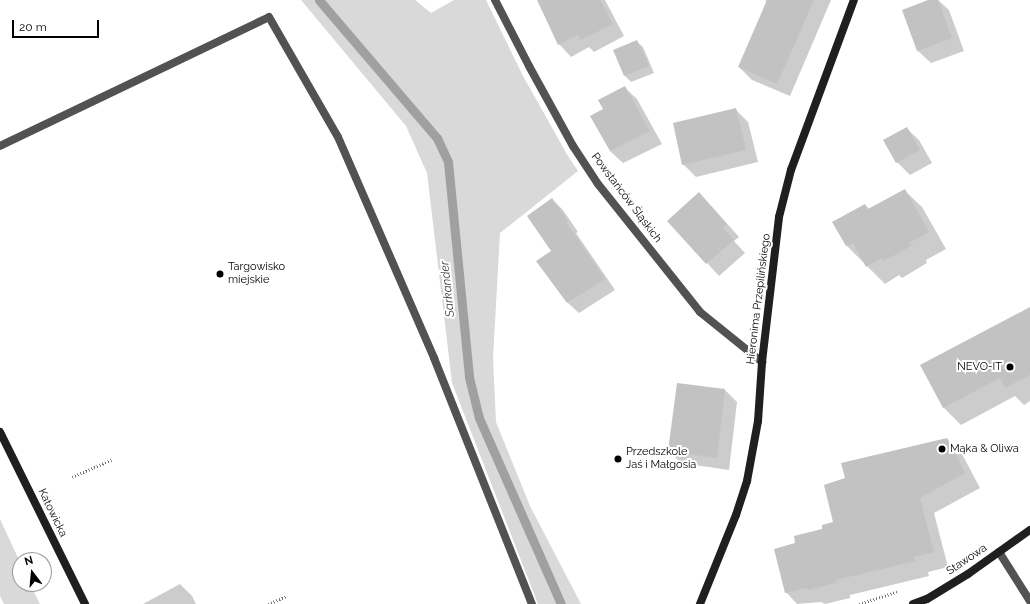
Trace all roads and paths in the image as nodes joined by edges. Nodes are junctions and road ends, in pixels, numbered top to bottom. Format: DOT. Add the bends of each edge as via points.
graph roads {
  1 [pos="495,0"];
  2 [pos="854,0"];
  3 [pos="0,146"];
  4 [pos="762,362"];
  5 [pos="0,432"];
  6 [pos="111,460"];
  7 [pos="72,477"];
  8 [pos="1030,530"];
  9 [pos="999,552"];
  10 [pos="287,596"];
  11 [pos="1030,601"];
  12 [pos="85,604"];
  13 [pos="268,604"];
  14 [pos="532,604"];
  15 [pos="700,604"];
  16 [pos="913,604"];
  1 -- 4 [label="street, Powstańców Śląskich" via="566,133 598,184 700,312"];
  2 -- 4 [label="street, Hieronima Przepilińskiego" via="791,170 779,217"];
  3 -- 14 [label="street" via="269,17 338,137 434,358"];
  4 -- 15 [label="street, Hieronima Przepilińskiego" via="758,421 747,481"];
  5 -- 12 [label="street, Katowicka"];
  6 -- 7 [label="path"];
  8 -- 9 [label="street, Stawowa"];
  9 -- 11 [label="street"];
  9 -- 16 [label="street, Stawowa" via="927,599"];
  10 -- 13 [label="path"];
}
